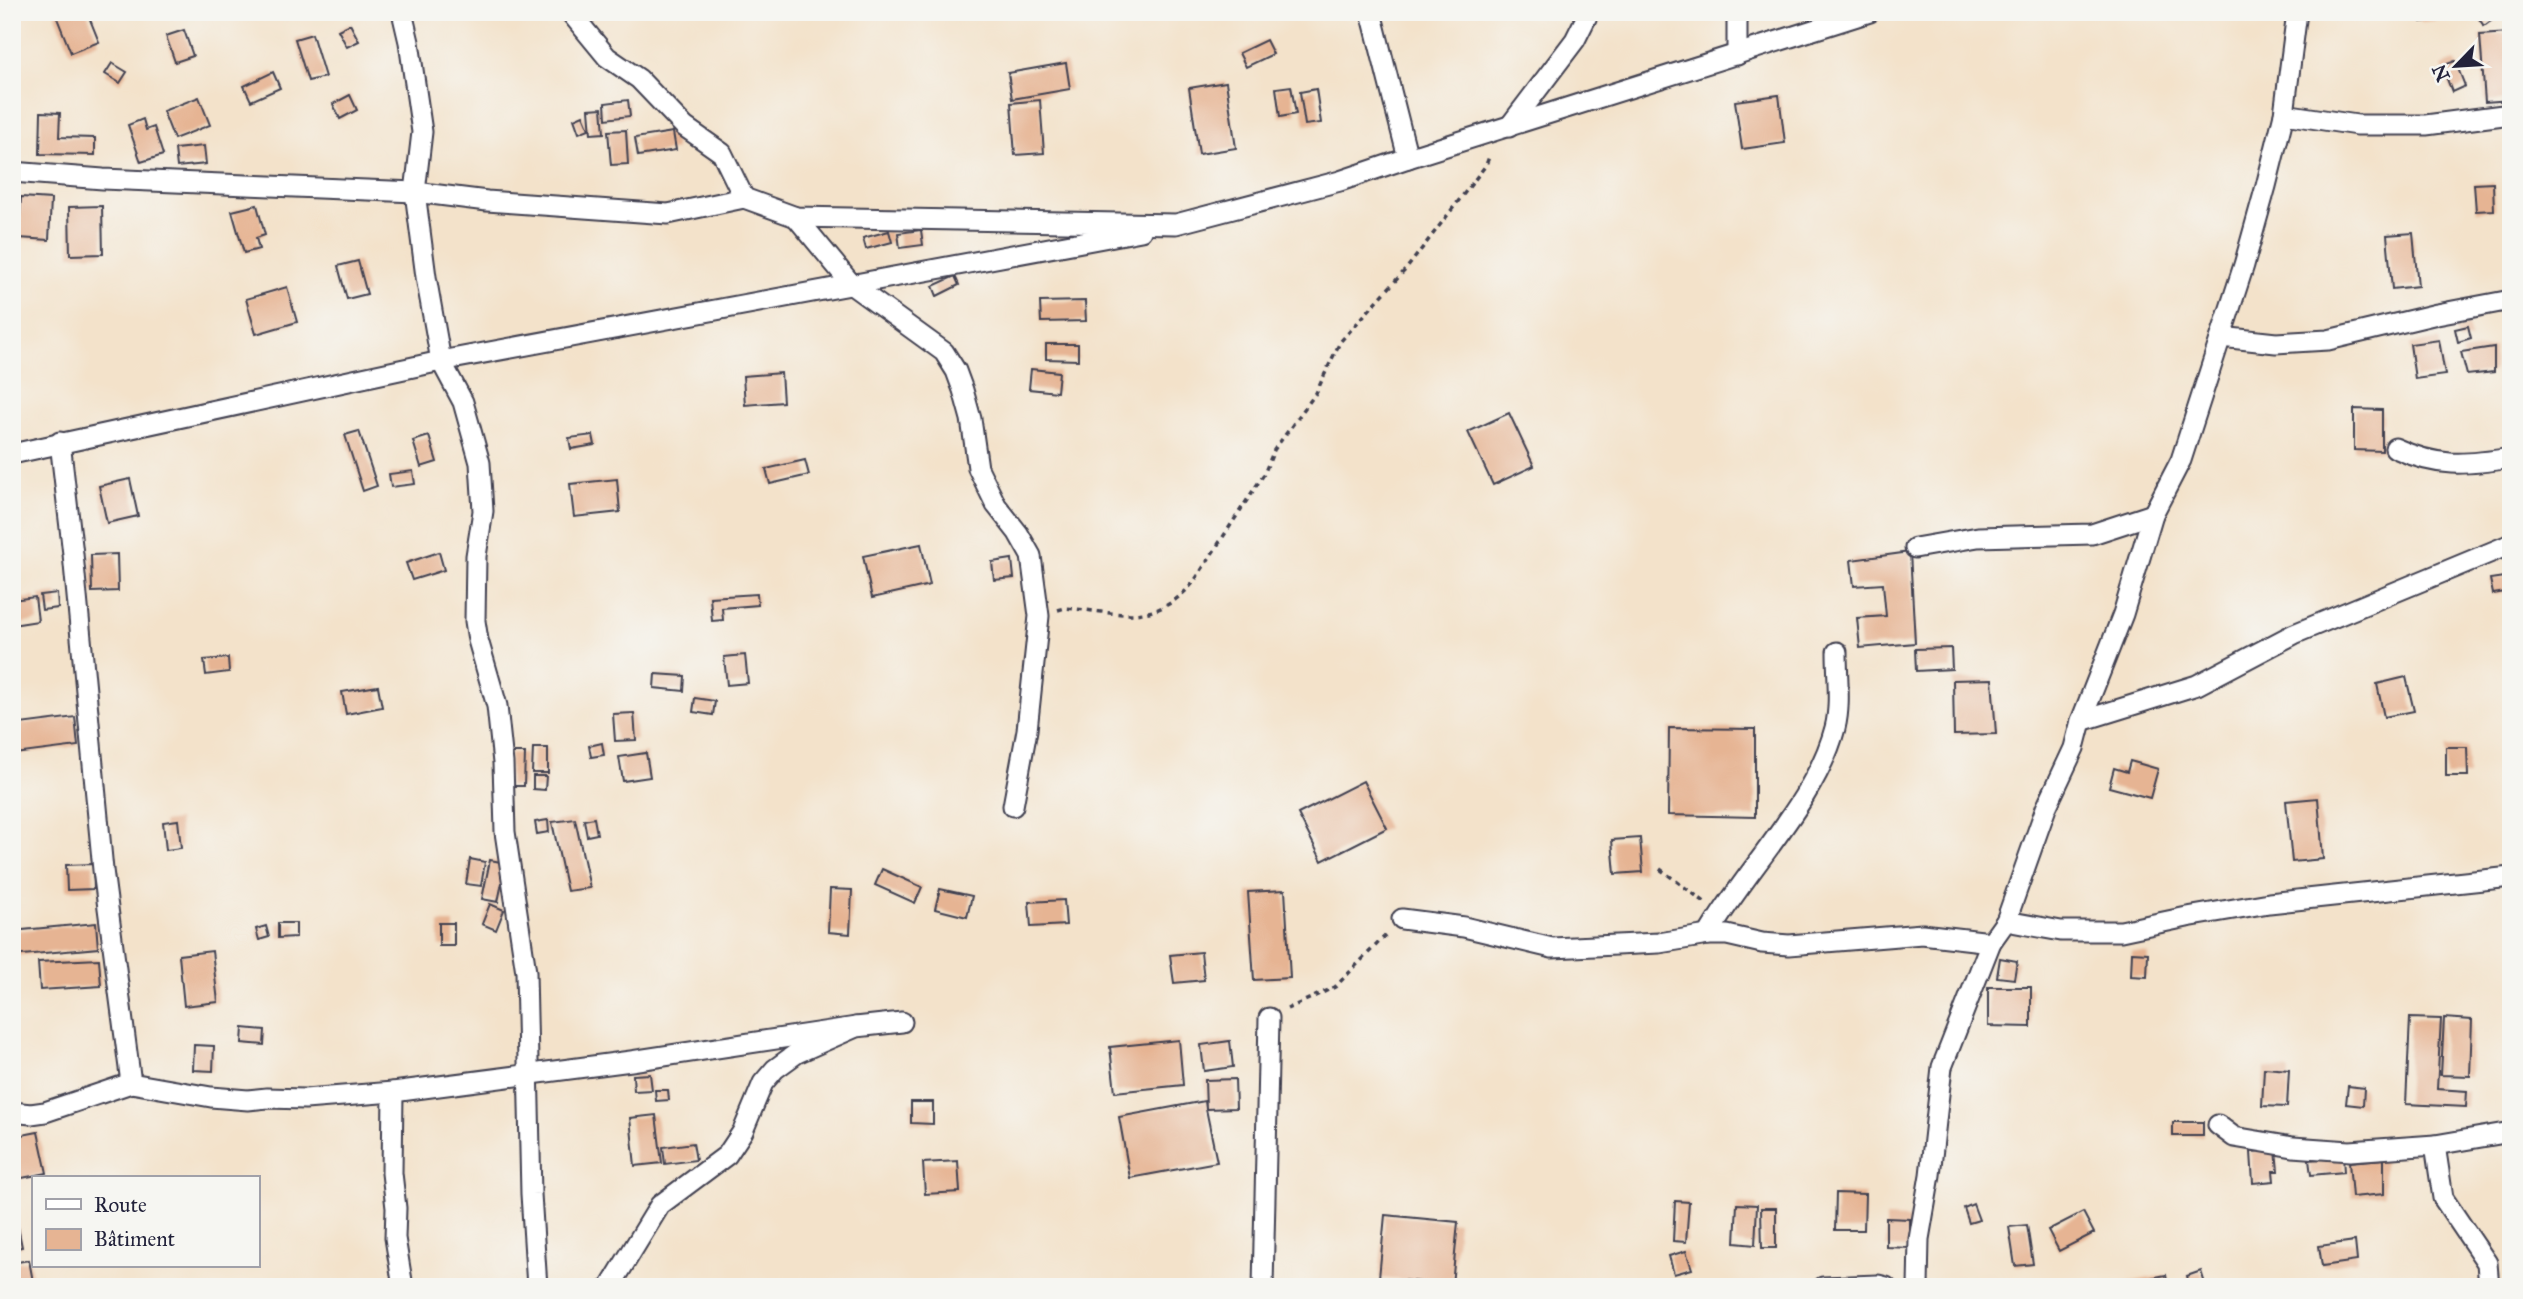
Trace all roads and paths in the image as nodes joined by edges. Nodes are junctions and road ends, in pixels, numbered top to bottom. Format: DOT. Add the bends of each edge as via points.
graph roads {
  1 [pos="402,12"];
  2 [pos="570,12"];
  3 [pos="1371,12"];
  4 [pos="1589,12"];
  5 [pos="1737,12"];
  6 [pos="1870,12"];
  7 [pos="2297,12"];
  8 [pos="1737,55"];
  9 [pos="2284,114"];
  10 [pos="2511,114"];
  11 [pos="1503,129"];
  12 [pos="1408,158"];
  13 [pos="12,172"];
  14 [pos="415,192"];
  15 [pos="744,198"];
  16 [pos="796,217"];
  17 [pos="1176,224"];
  18 [pos="853,286"];
  19 [pos="2511,300"];
  20 [pos="2221,337"];
  21 [pos="441,361"];
  22 [pos="60,442"];
  23 [pos="2395,448"];
  24 [pos="12,454"];
  25 [pos="2511,458"];
  26 [pos="2152,514"];
  27 [pos="2511,544"];
  28 [pos="1915,548"];
  29 [pos="1040,616"];
  30 [pos="1837,652"];
  31 [pos="2081,722"];
  32 [pos="1013,806"];
  33 [pos="1660,869"];
  34 [pos="2511,877"];
  35 [pos="1720,914"];
  36 [pos="1402,919"];
  37 [pos="2006,922"];
  38 [pos="1708,935"];
  39 [pos="1991,942"];
  40 [pos="1269,1018"];
  41 [pos="902,1022"];
  42 [pos="856,1027"];
  43 [pos="529,1073"];
  44 [pos="131,1083"];
  45 [pos="393,1092"];
  46 [pos="12,1112"];
  47 [pos="2218,1125"];
  48 [pos="2511,1132"];
  49 [pos="2435,1144"];
  50 [pos="403,1287"];
  51 [pos="537,1287"];
  52 [pos="610,1287"];
  53 [pos="1263,1287"];
  54 [pos="1823,1287"];
  55 [pos="1886,1287"];
  56 [pos="1918,1287"];
  57 [pos="2489,1287"];
  1 -- 14 [label="street" via="422,132"];
  2 -- 15 [label="street" via="607,57 639,79 685,128 722,153"];
  3 -- 12 [label="street"];
  4 -- 11 [label="street" via="1575,40"];
  5 -- 8 [label="street"];
  6 -- 8 [label="street"];
  7 -- 9 [label="street"];
  8 -- 11 [label="street"];
  9 -- 10 [label="street" via="2357,125 2426,125"];
  9 -- 20 [label="street"];
  11 -- 12 [label="street"];
  11 -- 29 [label="path" via="1486,165 1407,268 1340,342 1316,393 1274,450 1264,474 1181,597 1146,615 1065,608"];
  12 -- 17 [label="street" via="1340,181"];
  13 -- 14 [label="street"];
  14 -- 15 [label="street" via="668,214"];
  14 -- 21 [label="street"];
  15 -- 16 [label="street"];
  16 -- 17 [label="street"];
  16 -- 18 [label="street"];
  17 -- 18 [label="street"];
  18 -- 21 [label="street"];
  18 -- 29 [label="street" via="943,352 956,370 971,419 978,468 996,505 1031,556"];
  19 -- 20 [label="street" via="2328,340 2276,343"];
  20 -- 26 [label="street" via="2181,460"];
  21 -- 22 [label="street"];
  21 -- 43 [label="street" via="463,402 480,463 483,511 476,556 475,621 498,718 505,832 526,971"];
  22 -- 24 [label="street"];
  22 -- 44 [label="street" via="103,870"];
  23 -- 25 [label="street" via="2417,458 2466,465"];
  26 -- 28 [label="street" via="2092,534 1978,537"];
  26 -- 31 [label="street" via="2123,614"];
  27 -- 31 [label="street" via="2294,634 2197,685"];
  29 -- 32 [label="street"];
  30 -- 35 [label="street" via="1837,715 1831,742 1797,806"];
  31 -- 37 [label="street"];
  33 -- 35 [label="path"];
  34 -- 37 [label="street" via="2269,903 2121,931 2061,931"];
  35 -- 38 [label="street"];
  36 -- 38 [label="street" via="1464,927 1552,948 1647,944"];
  36 -- 40 [label="path" via="1335,987"];
  37 -- 39 [label="street"];
  38 -- 39 [label="street" via="1789,944 1922,934"];
  39 -- 56 [label="street" via="1942,1067 1919,1239"];
  40 -- 53 [label="street"];
  41 -- 42 [label="street"];
  42 -- 43 [label="street"];
  42 -- 52 [label="street" via="797,1053 775,1069 726,1155 660,1205"];
  43 -- 45 [label="street"];
  43 -- 51 [label="street"];
  44 -- 45 [label="street" via="248,1100"];
  44 -- 46 [label="street" via="45,1112"];
  45 -- 50 [label="street" via="391,1173"];
  47 -- 49 [label="street" via="2234,1137 2293,1147 2350,1151"];
  48 -- 49 [label="street"];
  49 -- 57 [label="street" via="2443,1198 2487,1263"];
  54 -- 55 [label="street"];
}
